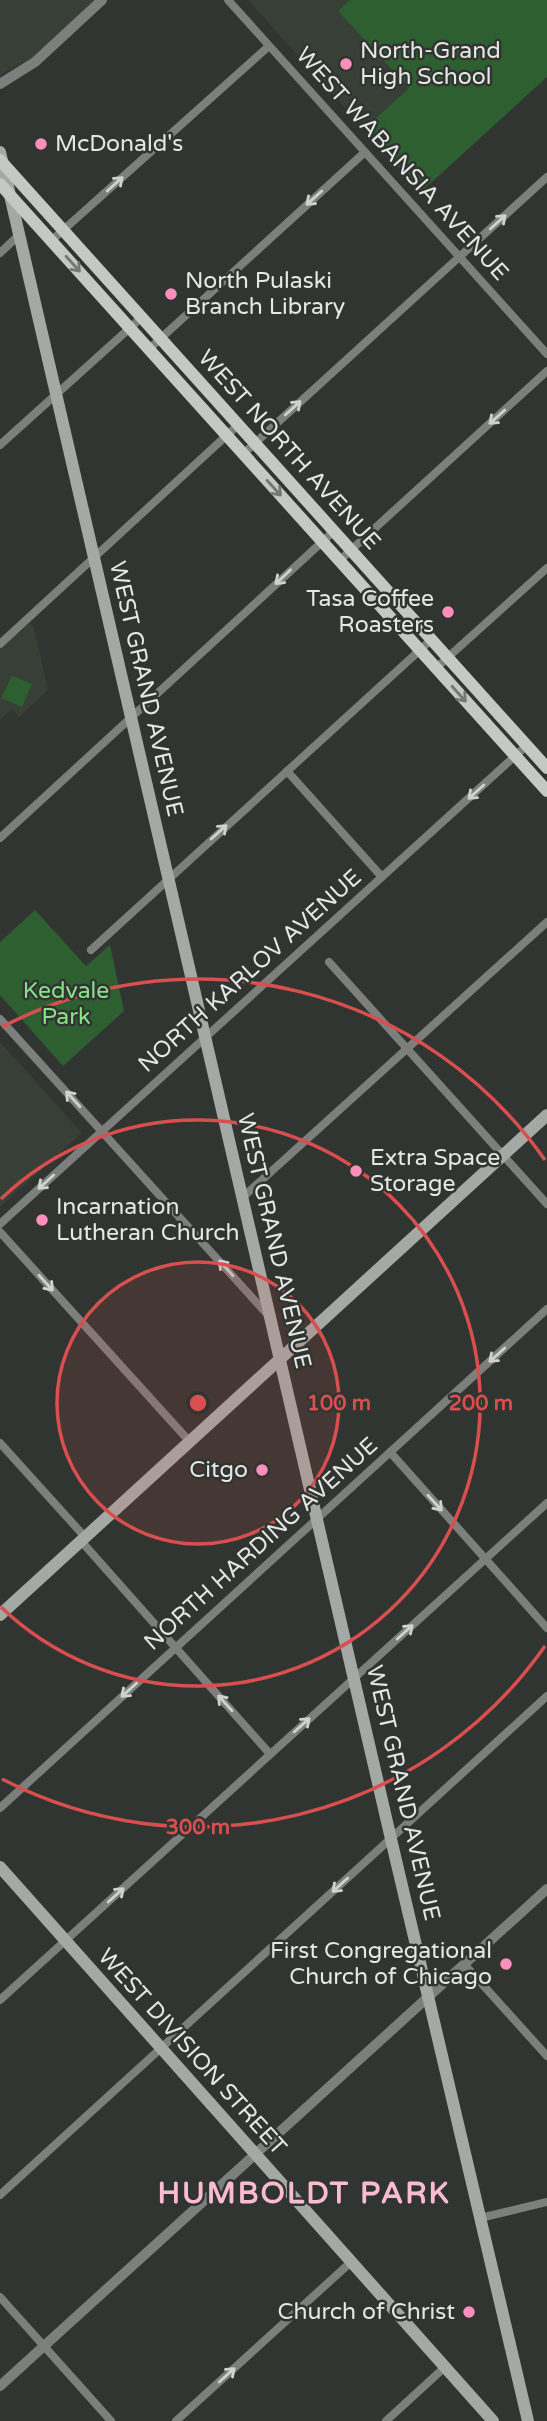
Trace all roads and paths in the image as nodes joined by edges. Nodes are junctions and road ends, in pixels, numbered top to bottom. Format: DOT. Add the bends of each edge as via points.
graph roads {
  1 [pos="102,0"];
  2 [pos="228,0"];
  3 [pos="269,46"];
  4 [pos="0,84"];
  5 [pos="365,152"];
  6 [pos="1,159"];
  7 [pos="547,177"];
  8 [pos="0,184"];
  9 [pos="10,196"];
  10 [pos="64,230"];
  11 [pos="19,235"];
  12 [pos="51,241"];
  13 [pos="0,253"];
  14 [pos="459,257"];
  15 [pos="142,317"];
  16 [pos="130,328"];
  17 [pos="161,338"];
  18 [pos="149,349"];
  19 [pos="547,354"];
  20 [pos="547,371"];
  21 [pos="57,394"];
  22 [pos="238,425"];
  23 [pos="227,436"];
  24 [pos="254,443"];
  25 [pos="0,445"];
  26 [pos="243,454"];
  27 [pos="334,531"];
  28 [pos="322,542"];
  29 [pos="351,550"];
  30 [pos="94,556"];
  31 [pos="339,561"];
  32 [pos="547,568"];
  33 [pos="431,640"];
  34 [pos="0,644"];
  35 [pos="420,650"];
  36 [pos="447,657"];
  37 [pos="436,668"];
  38 [pos="131,717"];
  39 [pos="526,746"];
  40 [pos="515,756"];
  41 [pos="545,764"];
  42 [pos="287,771"];
  43 [pos="531,774"];
  44 [pos="547,791"];
  45 [pos="0,838"];
  46 [pos="382,877"];
  47 [pos="169,878"];
  48 [pos="547,922"];
  49 [pos="91,950"];
  50 [pos="328,962"];
  51 [pos="0,1018"];
  52 [pos="205,1037"];
  53 [pos="406,1049"];
  54 [pos="547,1115"];
  55 [pos="102,1131"];
  56 [pos="503,1155"];
  57 [pos="243,1198"];
  58 [pos="547,1204"];
  59 [pos="0,1224"];
  60 [pos="0,1232"];
  61 [pos="547,1309"];
  62 [pos="271,1319"];
  63 [pos="280,1358"];
  64 [pos="190,1442"];
  65 [pos="0,1443"];
  66 [pos="390,1452"];
  67 [pos="547,1503"];
  68 [pos="317,1518"];
  69 [pos="83,1539"];
  70 [pos="485,1559"];
  71 [pos="0,1615"];
  72 [pos="547,1628"];
  73 [pos="176,1647"];
  74 [pos="355,1678"];
  75 [pos="547,1696"];
  76 [pos="270,1754"];
  77 [pos="0,1808"];
  78 [pos="391,1839"];
  79 [pos="0,1867"];
  80 [pos="547,1889"];
  81 [pos="65,1941"];
  82 [pos="464,1964"];
  83 [pos="429,1997"];
  84 [pos="0,2000"];
  85 [pos="161,2049"];
  86 [pos="547,2056"];
  87 [pos="255,2155"];
  88 [pos="0,2195"];
  89 [pos="547,2202"];
  90 [pos="480,2218"];
  91 [pos="351,2262"];
  92 [pos="0,2297"];
  93 [pos="44,2346"];
  94 [pos="445,2367"];
  95 [pos="0,2386"];
  96 [pos="111,2421"];
  97 [pos="176,2421"];
  98 [pos="387,2421"];
  99 [pos="493,2421"];
  100 [pos="528,2421"];
  1 -- 4 [label="street" via="35,62"];
  2 -- 3 [label="street, WEST WABANSIA AVENUE"];
  3 -- 5 [label="street, WEST WABANSIA AVENUE"];
  10 -- 3 [label="street, one-way"];
  5 -- 14 [label="street, WEST WABANSIA AVENUE"];
  5 -- 17 [label="street, one-way"];
  6 -- 9 [label="main road, WEST GRAND AVENUE"];
  6 -- 10 [label="main road, WEST NORTH AVENUE"];
  14 -- 7 [label="street, one-way"];
  8 -- 9 [label="main road, WEST NORTH AVENUE"];
  9 -- 11 [label="main road, WEST GRAND AVENUE"];
  9 -- 12 [label="main road, WEST NORTH AVENUE"];
  10 -- 12 [label="street"];
  10 -- 15 [label="main road, WEST NORTH AVENUE"];
  11 -- 13 [label="street"];
  11 -- 21 [label="main road, WEST GRAND AVENUE"];
  12 -- 16 [label="main road, WEST NORTH AVENUE, one-way"];
  14 -- 19 [label="street, WEST WABANSIA AVENUE"];
  24 -- 14 [label="street, one-way"];
  15 -- 16 [label="street"];
  15 -- 17 [label="main road, WEST NORTH AVENUE"];
  16 -- 18 [label="main road, WEST NORTH AVENUE"];
  16 -- 21 [label="street"];
  17 -- 18 [label="street"];
  17 -- 22 [label="main road, WEST NORTH AVENUE"];
  18 -- 23 [label="main road, WEST NORTH AVENUE"];
  20 -- 29 [label="street, one-way"];
  21 -- 25 [label="street"];
  21 -- 30 [label="main road, WEST GRAND AVENUE"];
  22 -- 23 [label="street"];
  22 -- 24 [label="main road, WEST NORTH AVENUE"];
  23 -- 26 [label="main road, WEST NORTH AVENUE"];
  23 -- 30 [label="street"];
  24 -- 26 [label="street"];
  24 -- 27 [label="main road, WEST NORTH AVENUE"];
  26 -- 28 [label="main road, WEST NORTH AVENUE, one-way"];
  27 -- 28 [label="street"];
  27 -- 29 [label="main road, WEST NORTH AVENUE"];
  28 -- 31 [label="main road, WEST NORTH AVENUE"];
  28 -- 38 [label="street, one-way"];
  29 -- 31 [label="street"];
  29 -- 33 [label="main road, WEST NORTH AVENUE"];
  30 -- 34 [label="street"];
  30 -- 38 [label="main road, WEST GRAND AVENUE"];
  31 -- 35 [label="main road, WEST NORTH AVENUE"];
  32 -- 36 [label="street"];
  33 -- 35 [label="street"];
  33 -- 36 [label="main road, WEST NORTH AVENUE"];
  35 -- 37 [label="main road, WEST NORTH AVENUE"];
  35 -- 42 [label="street"];
  36 -- 37 [label="street"];
  36 -- 39 [label="main road, WEST NORTH AVENUE"];
  37 -- 40 [label="main road, WEST NORTH AVENUE, one-way"];
  38 -- 45 [label="street"];
  38 -- 47 [label="main road, WEST GRAND AVENUE"];
  39 -- 40 [label="street, NORTH KARLOV AVENUE"];
  39 -- 41 [label="main road, WEST NORTH AVENUE"];
  40 -- 43 [label="main road, WEST NORTH AVENUE"];
  40 -- 46 [label="street, NORTH KARLOV AVENUE, one-way"];
  41 -- 43 [label="street"];
  42 -- 46 [label="street"];
  47 -- 42 [label="street, one-way"];
  43 -- 44 [label="main road, WEST NORTH AVENUE"];
  46 -- 52 [label="street, NORTH KARLOV AVENUE"];
  47 -- 49 [label="street"];
  47 -- 52 [label="main road, WEST GRAND AVENUE"];
  48 -- 53 [label="street"];
  50 -- 53 [label="street"];
  55 -- 51 [label="street, one-way"];
  52 -- 55 [label="street, NORTH KARLOV AVENUE"];
  52 -- 57 [label="main road, WEST GRAND AVENUE"];
  53 -- 56 [label="street"];
  53 -- 57 [label="street"];
  54 -- 56 [label="main road"];
  55 -- 59 [label="street, NORTH KARLOV AVENUE, one-way"];
  62 -- 55 [label="street, one-way"];
  56 -- 58 [label="street"];
  56 -- 63 [label="main road"];
  57 -- 62 [label="main road, WEST GRAND AVENUE"];
  60 -- 64 [label="street, one-way"];
  61 -- 66 [label="street, NORTH HARDING AVENUE, one-way"];
  62 -- 63 [label="main road, WEST GRAND AVENUE"];
  63 -- 64 [label="main road"];
  63 -- 68 [label="main road, WEST GRAND AVENUE"];
  64 -- 69 [label="main road"];
  65 -- 69 [label="street"];
  66 -- 68 [label="street, NORTH HARDING AVENUE"];
  66 -- 70 [label="street, one-way"];
  67 -- 70 [label="street"];
  68 -- 73 [label="street, NORTH HARDING AVENUE"];
  68 -- 74 [label="main road, WEST GRAND AVENUE"];
  69 -- 71 [label="main road"];
  69 -- 73 [label="street"];
  70 -- 72 [label="street"];
  74 -- 70 [label="street, one-way"];
  76 -- 73 [label="street, one-way"];
  73 -- 77 [label="street, NORTH HARDING AVENUE, one-way"];
  76 -- 74 [label="street, one-way"];
  74 -- 78 [label="main road, WEST GRAND AVENUE"];
  75 -- 78 [label="street"];
  81 -- 76 [label="street, one-way"];
  78 -- 83 [label="main road, WEST GRAND AVENUE"];
  78 -- 85 [label="street, one-way"];
  79 -- 81 [label="main road, WEST DIVISION STREET"];
  80 -- 82 [label="street"];
  81 -- 84 [label="street"];
  81 -- 85 [label="main road, WEST DIVISION STREET"];
  82 -- 83 [label="street"];
  82 -- 86 [label="street"];
  83 -- 87 [label="street"];
  83 -- 90 [label="main road, WEST GRAND AVENUE"];
  85 -- 87 [label="main road, WEST DIVISION STREET"];
  85 -- 88 [label="street"];
  87 -- 91 [label="main road, WEST DIVISION STREET"];
  87 -- 93 [label="street"];
  89 -- 90 [label="street"];
  90 -- 100 [label="main road, WEST GRAND AVENUE"];
  91 -- 94 [label="main road, WEST DIVISION STREET"];
  97 -- 91 [label="street, one-way"];
  92 -- 93 [label="street"];
  93 -- 95 [label="street"];
  93 -- 96 [label="street"];
  94 -- 98 [label="street"];
  94 -- 99 [label="main road, WEST DIVISION STREET"];
}
